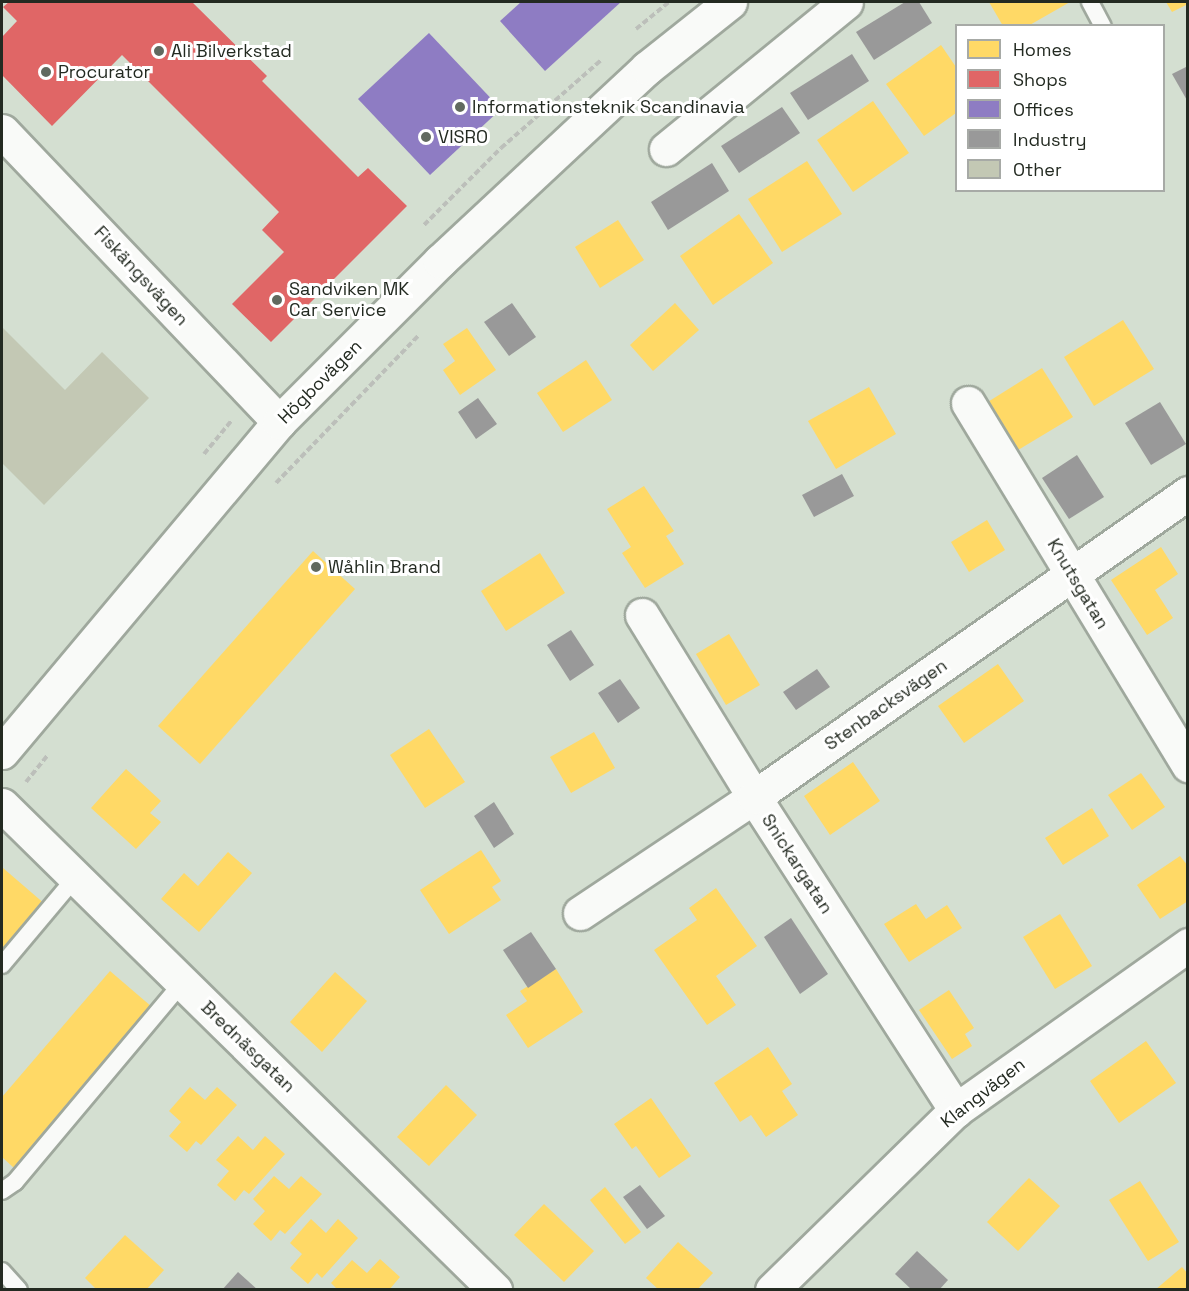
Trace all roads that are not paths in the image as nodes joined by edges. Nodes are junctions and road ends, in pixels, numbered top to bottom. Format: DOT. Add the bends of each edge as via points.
graph roads {
  1 [pos="730,2"];
  2 [pos="846,2"];
  3 [pos="1090,2"];
  4 [pos="1102,24"];
  5 [pos="2,131"];
  6 [pos="666,149"];
  7 [pos="968,403"];
  8 [pos="279,422"];
  9 [pos="1188,493"];
  10 [pos="1072,574"];
  11 [pos="642,615"];
  12 [pos="2,752"];
  13 [pos="1188,765"];
  14 [pos="754,797"];
  15 [pos="2,806"];
  16 [pos="75,878"];
  17 [pos="580,913"];
  18 [pos="1188,945"];
  19 [pos="2,965"];
  20 [pos="182,983"];
  21 [pos="956,1110"];
  22 [pos="2,1191"];
  23 [pos="2,1270"];
  24 [pos="19,1290"];
  25 [pos="495,1290"];
  26 [pos="772,1290"];
  1 -- 8 [label="street, Högbovägen" via="638,76 440,261"];
  2 -- 6 [label="street"];
  3 -- 4 [label="lane"];
  5 -- 8 [label="street, Fiskängsvägen"];
  7 -- 10 [label="street, Knutsgatan"];
  8 -- 12 [label="street, Högbovägen"];
  9 -- 10 [label="street, Stenbacksvägen"];
  10 -- 13 [label="street, Knutsgatan"];
  10 -- 14 [label="street, Stenbacksvägen"];
  11 -- 14 [label="street, Snickargatan"];
  14 -- 17 [label="street, Stenbacksvägen"];
  14 -- 21 [label="street, Snickargatan"];
  15 -- 16 [label="street, Brednäsgatan"];
  16 -- 19 [label="lane"];
  16 -- 20 [label="street, Brednäsgatan"];
  18 -- 21 [label="street, Klangvägen"];
  20 -- 22 [label="lane" via="15,1182"];
  20 -- 25 [label="street, Brednäsgatan"];
  21 -- 26 [label="street, Klangvägen"];
  23 -- 24 [label="lane"];
}
